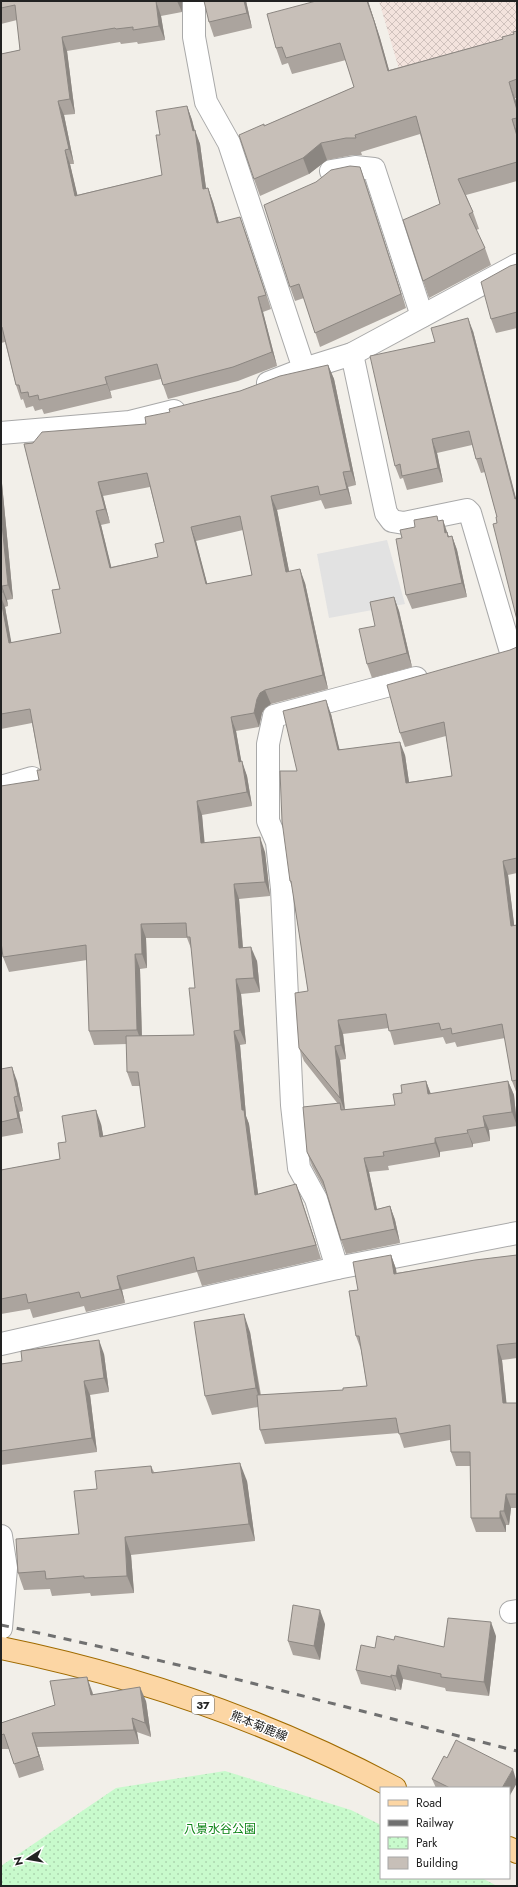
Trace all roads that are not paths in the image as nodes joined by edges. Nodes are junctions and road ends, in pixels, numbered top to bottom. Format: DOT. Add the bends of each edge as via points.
graph roads {
  1 [pos="194,1"];
  2 [pos="316,186"];
  3 [pos="274,204"];
  4 [pos="252,213"];
  5 [pos="517,265"];
  6 [pos="422,316"];
  7 [pos="352,354"];
  8 [pos="304,369"];
  9 [pos="249,390"];
  10 [pos="190,407"];
  11 [pos="1,433"];
  12 [pos="508,653"];
  13 [pos="434,674"];
  14 [pos="32,778"];
  15 [pos="1,786"];
  16 [pos="517,1233"];
  17 [pos="337,1268"];
  18 [pos="1,1344"];
  19 [pos="1,1536"];
  20 [pos="1,1628"];
  21 [pos="1,1648"];
  22 [pos="393,1787"];
  1 -- 4 [label="street" via="194,37 206,102 229,143"];
  2 -- 6 [label="street" via="330,172 355,167 374,169"];
  3 -- 4 [label="street"];
  4 -- 8 [label="street"];
  5 -- 6 [label="street"];
  6 -- 7 [label="street"];
  7 -- 8 [label="street"];
  7 -- 12 [label="street" via="386,512 392,521 404,523 467,510 470,513"];
  8 -- 9 [label="street"];
  10 -- 11 [label="street" via="130,422"];
  13 -- 17 [label="street" via="274,716 268,744 268,821 276,842 282,888 292,1105 299,1168 316,1199"];
  14 -- 15 [label="street"];
  16 -- 17 [label="street"];
  17 -- 18 [label="street"];
  19 -- 20 [label="street" via="6,1568"];
  21 -- 22 [label="main road, 熊本菊鹿線 / 37" via="119,1676 242,1718 349,1763"];
}
